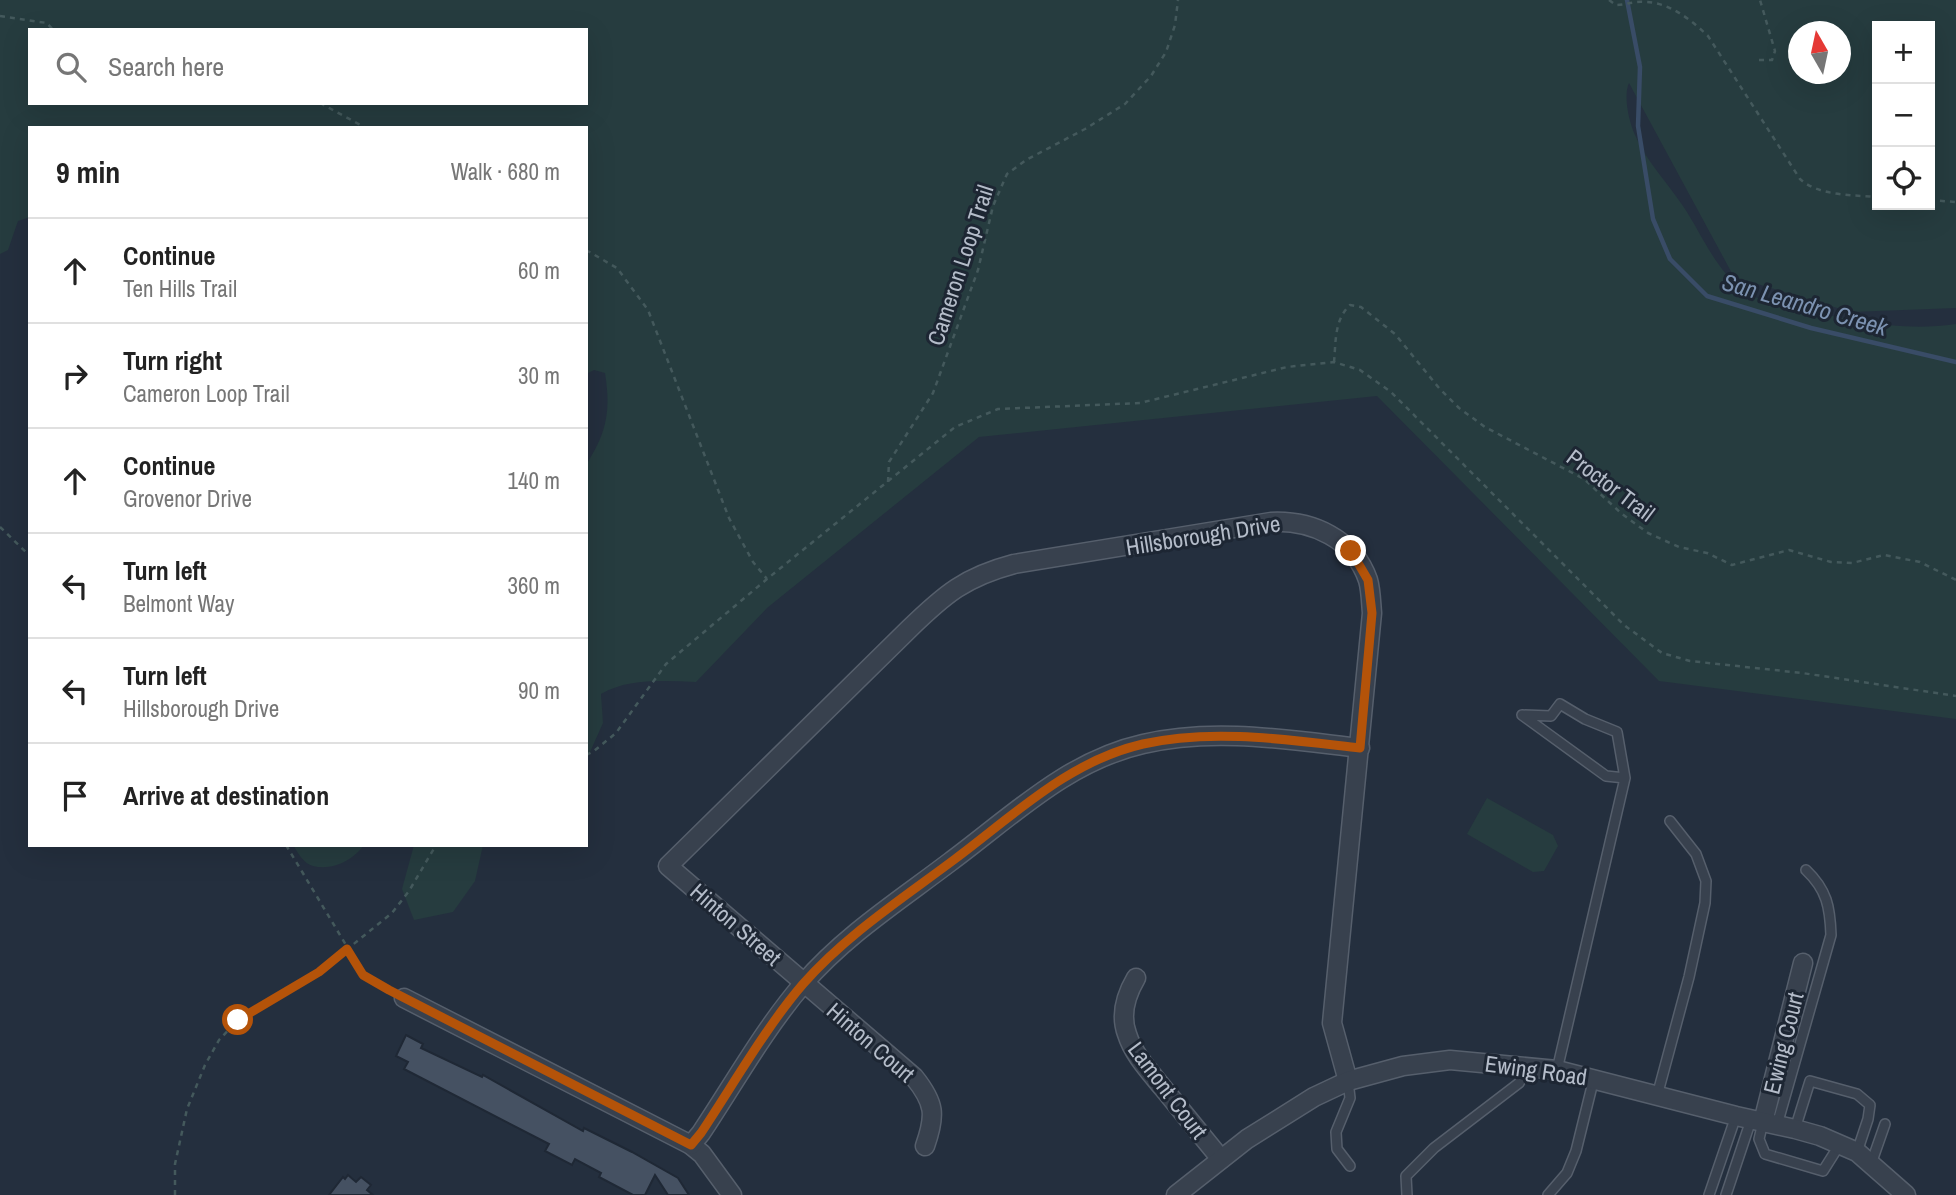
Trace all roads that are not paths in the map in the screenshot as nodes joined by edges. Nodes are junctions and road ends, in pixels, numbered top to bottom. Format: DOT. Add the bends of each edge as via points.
graph roads {
  1 [pos="1360,748"];
  2 [pos="1625,778"];
  3 [pos="1670,821"];
  4 [pos="668,866"];
  5 [pos="1806,870"];
  6 [pos="1803,963"];
  7 [pos="1136,978"];
  8 [pos="804,983"];
  9 [pos="404,998"];
  10 [pos="1529,1066"];
  11 [pos="1557,1070"];
  12 [pos="1594,1078"];
  13 [pos="1348,1081"];
  14 [pos="1657,1096"];
  15 [pos="1757,1121"];
  16 [pos="1885,1124"];
  17 [pos="1795,1129"];
  18 [pos="1840,1144"];
  19 [pos="691,1145"];
  20 [pos="925,1146"];
  21 [pos="1864,1158"];
  22 [pos="1221,1159"];
  23 [pos="1350,1166"];
  24 [pos="732,1195"];
  25 [pos="1176,1195"];
  26 [pos="1407,1195"];
  27 [pos="1548,1195"];
  28 [pos="1709,1195"];
  29 [pos="1726,1195"];
  30 [pos="1906,1195"];
  1 -- 4 [label="street, Hillsborough Drive" via="1372,613 1368,580 1351,551 1326,531 1291,521 1272,522 1014,564 974,577 943,596"];
  1 -- 8 [label="street" via="1201,735 1141,744 1097,759 1056,781 901,899"];
  1 -- 13 [label="street, Hillsborough Drive" via="1332,1023"];
  2 -- 2 [label="lane" via="1617,732 1560,704 1551,716 1522,715 1606,776"];
  2 -- 11 [label="lane"];
  3 -- 14 [label="lane" via="1696,854 1706,881 1705,903"];
  4 -- 8 [label="street, Hinton Street"];
  5 -- 15 [label="lane" via="1821,883 1831,935"];
  6 -- 15 [label="street, Ewing Court"];
  7 -- 22 [label="street, Lamont Court" via="1125,1005 1126,1034 1141,1060"];
  8 -- 19 [label="street"];
  8 -- 20 [label="street, Hinton Court" via="923,1088 933,1112"];
  9 -- 19 [label="street"];
  10 -- 11 [label="street, Ewing Road"];
  10 -- 13 [label="street, Ewing Road" via="1450,1060 1403,1066"];
  10 -- 26 [label="lane" via="1519,1083 1434,1148 1406,1176"];
  11 -- 12 [label="street, Ewing Road"];
  12 -- 14 [label="street, Ewing Road"];
  12 -- 27 [label="lane" via="1576,1151 1567,1173"];
  13 -- 22 [label="street, Ewing Road" via="1293,1109"];
  13 -- 23 [label="lane" via="1350,1098 1336,1132 1337,1149"];
  14 -- 15 [label="street, Ewing Road"];
  15 -- 17 [label="street, Ewing Road"];
  15 -- 18 [label="lane" via="1765,1154 1823,1171"];
  15 -- 28 [label="lane"];
  15 -- 29 [label="lane"];
  16 -- 21 [label="lane"];
  17 -- 18 [label="street, Ewing Road"];
  17 -- 21 [label="lane" via="1810,1081 1857,1094 1870,1105"];
  18 -- 21 [label="street, Ewing Road"];
  19 -- 24 [label="street"];
  21 -- 30 [label="street, Ewing Road"];
  22 -- 25 [label="street, Ewing Road"];
}
